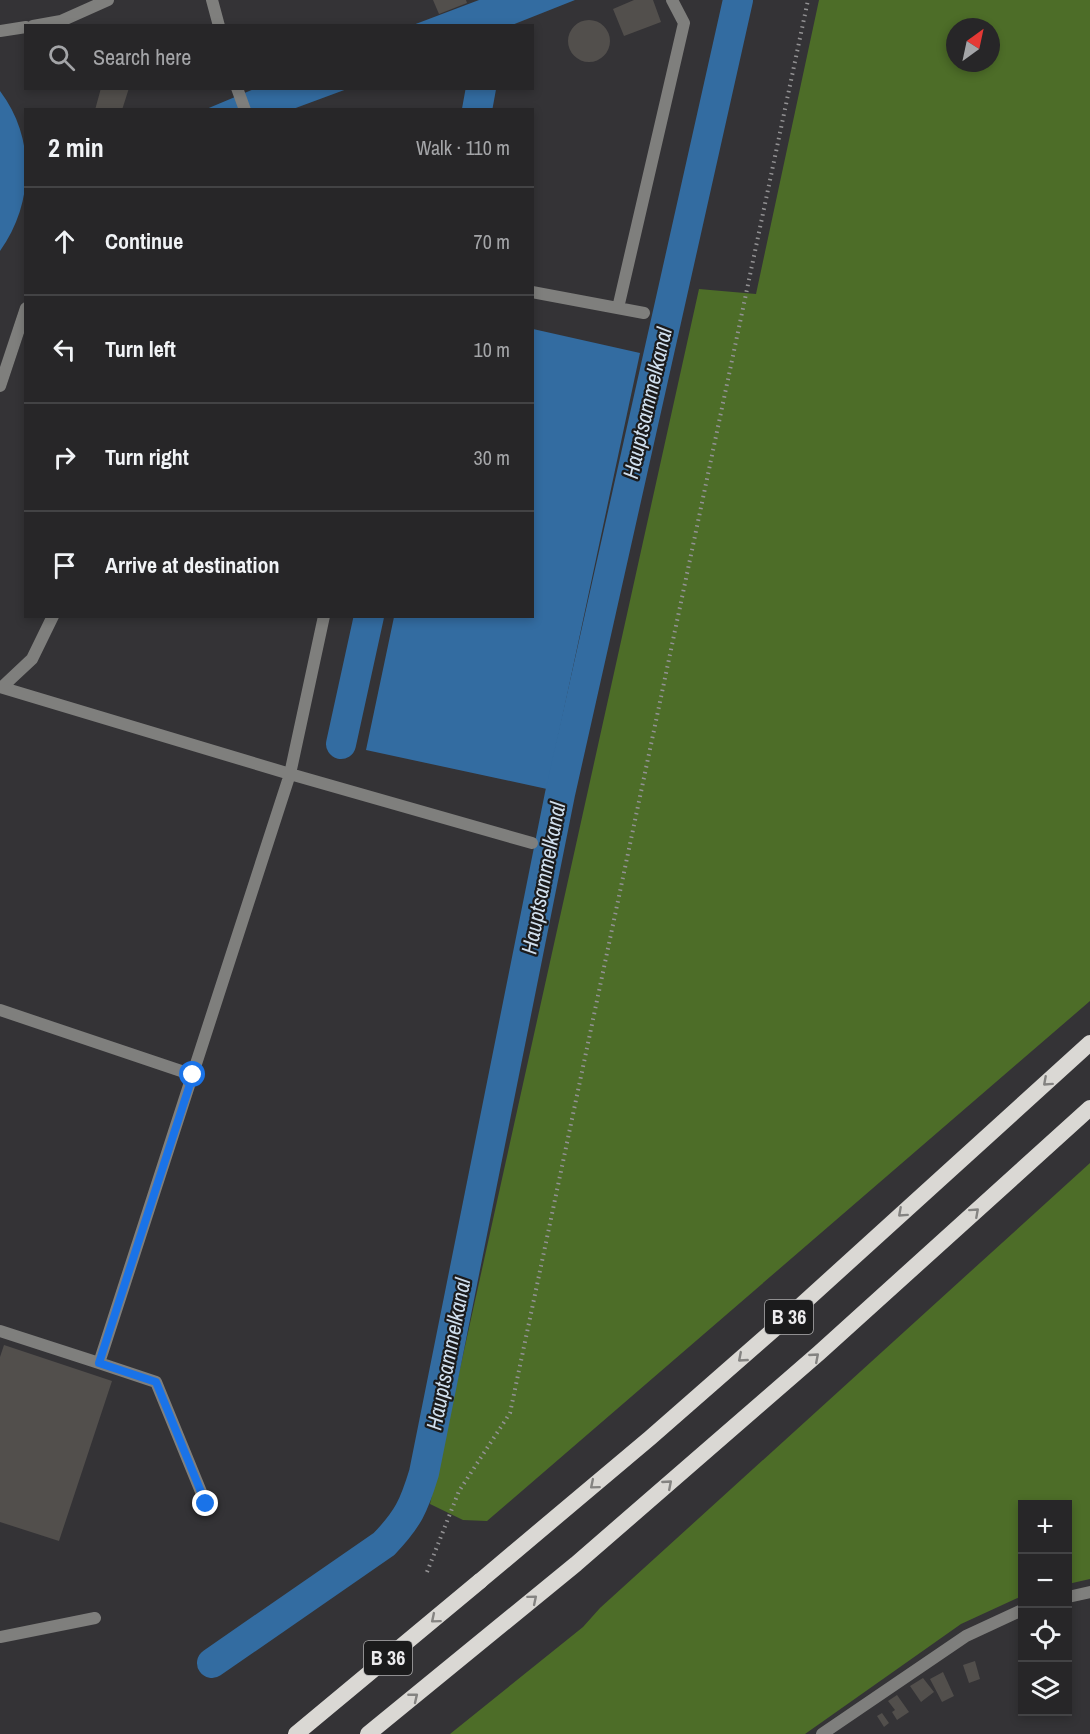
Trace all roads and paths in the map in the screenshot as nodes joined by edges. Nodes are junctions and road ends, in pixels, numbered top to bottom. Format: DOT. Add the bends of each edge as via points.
graph roads {
  1 [pos="108,0"];
  2 [pos="212,0"];
  3 [pos="672,0"];
  4 [pos="808,0"];
  5 [pos="44,24"];
  6 [pos="218,24"];
  7 [pos="24,27"];
  8 [pos="0,31"];
  9 [pos="238,90"];
  10 [pos="243,108"];
  11 [pos="534,292"];
  12 [pos="618,308"];
  13 [pos="24,313"];
  14 [pos="644,313"];
  15 [pos="4,360"];
  16 [pos="0,386"];
  17 [pos="52,618"];
  18 [pos="324,618"];
  19 [pos="1,687"];
  20 [pos="290,774"];
  21 [pos="532,843"];
  22 [pos="0,1010"];
  23 [pos="1090,1043"];
  24 [pos="193,1075"];
  25 [pos="1090,1108"];
  26 [pos="0,1331"];
  27 [pos="99,1363"];
  28 [pos="206,1504"];
  29 [pos="427,1572"];
  30 [pos="1090,1592"];
  31 [pos="1072,1596"];
  32 [pos="1018,1612"];
  33 [pos="95,1618"];
  34 [pos="0,1637"];
  35 [pos="296,1734"];
  36 [pos="368,1734"];
  37 [pos="822,1734"];
  1 -- 5 [label="lane" via="61,21"];
  2 -- 6 [label="lane"];
  3 -- 12 [label="lane" via="684,23"];
  4 -- 29 [label="path" via="510,1413 459,1491"];
  7 -- 8 [label="lane"];
  9 -- 10 [label="lane"];
  11 -- 12 [label="lane"];
  12 -- 14 [label="lane"];
  13 -- 15 [label="lane"];
  15 -- 16 [label="lane"];
  17 -- 19 [label="lane" via="32,659"];
  18 -- 20 [label="lane"];
  19 -- 20 [label="lane"];
  20 -- 21 [label="lane"];
  20 -- 24 [label="lane"];
  22 -- 24 [label="lane"];
  23 -- 35 [label="highway, B 36, one-way, bridge" via="650,1438"];
  24 -- 27 [label="lane"];
  36 -- 25 [label="highway, B 36, one-way" via="576,1564 810,1361"];
  26 -- 27 [label="lane"];
  27 -- 28 [label="lane" via="156,1382"];
  30 -- 31 [label="lane"];
  32 -- 37 [label="lane" via="966,1635"];
  33 -- 34 [label="lane"];
}
